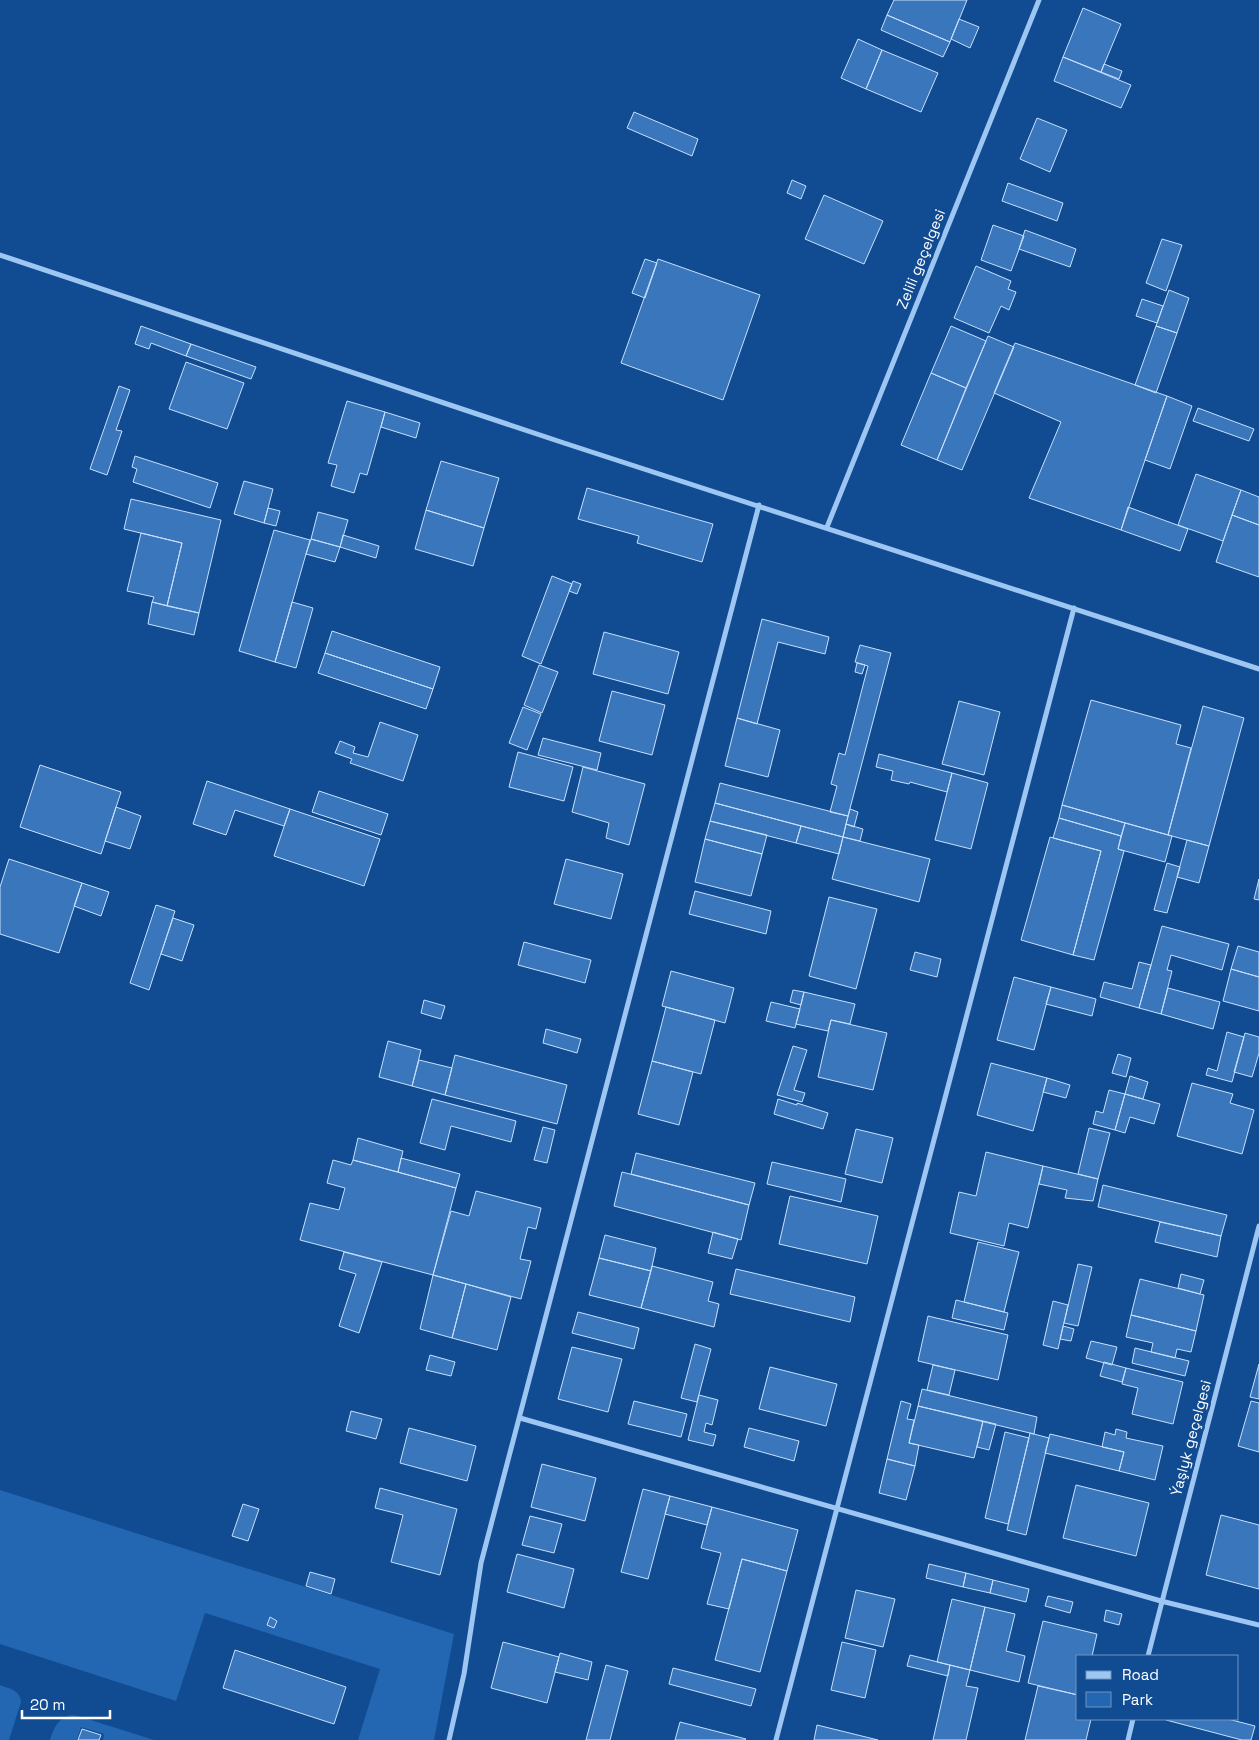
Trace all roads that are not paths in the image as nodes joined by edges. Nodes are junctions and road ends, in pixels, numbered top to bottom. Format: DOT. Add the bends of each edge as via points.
graph roads {
  1 [pos="1039,0"];
  2 [pos="0,255"];
  3 [pos="759,506"];
  4 [pos="827,527"];
  5 [pos="1074,608"];
  6 [pos="1259,669"];
  7 [pos="1259,1226"];
  8 [pos="520,1418"];
  9 [pos="837,1510"];
  10 [pos="1161,1601"];
  11 [pos="1259,1625"];
  12 [pos="1148,1655"];
  13 [pos="1133,1720"];
  14 [pos="449,1740"];
  15 [pos="776,1740"];
  16 [pos="1128,1740"];
  1 -- 4 [label="street, Zelili geçelgesi"];
  2 -- 3 [label="street"];
  3 -- 4 [label="street"];
  3 -- 8 [label="street"];
  4 -- 5 [label="street"];
  5 -- 6 [label="street"];
  5 -- 9 [label="street"];
  7 -- 10 [label="street, Ýaşlyk geçelgesi"];
  8 -- 9 [label="street"];
  8 -- 14 [label="street" via="482,1563 464,1674"];
  9 -- 10 [label="street"];
  9 -- 15 [label="street"];
  10 -- 11 [label="street"];
  10 -- 12 [label="street, Ýaşlyk geçelgesi"];
  13 -- 16 [label="street"];
}
